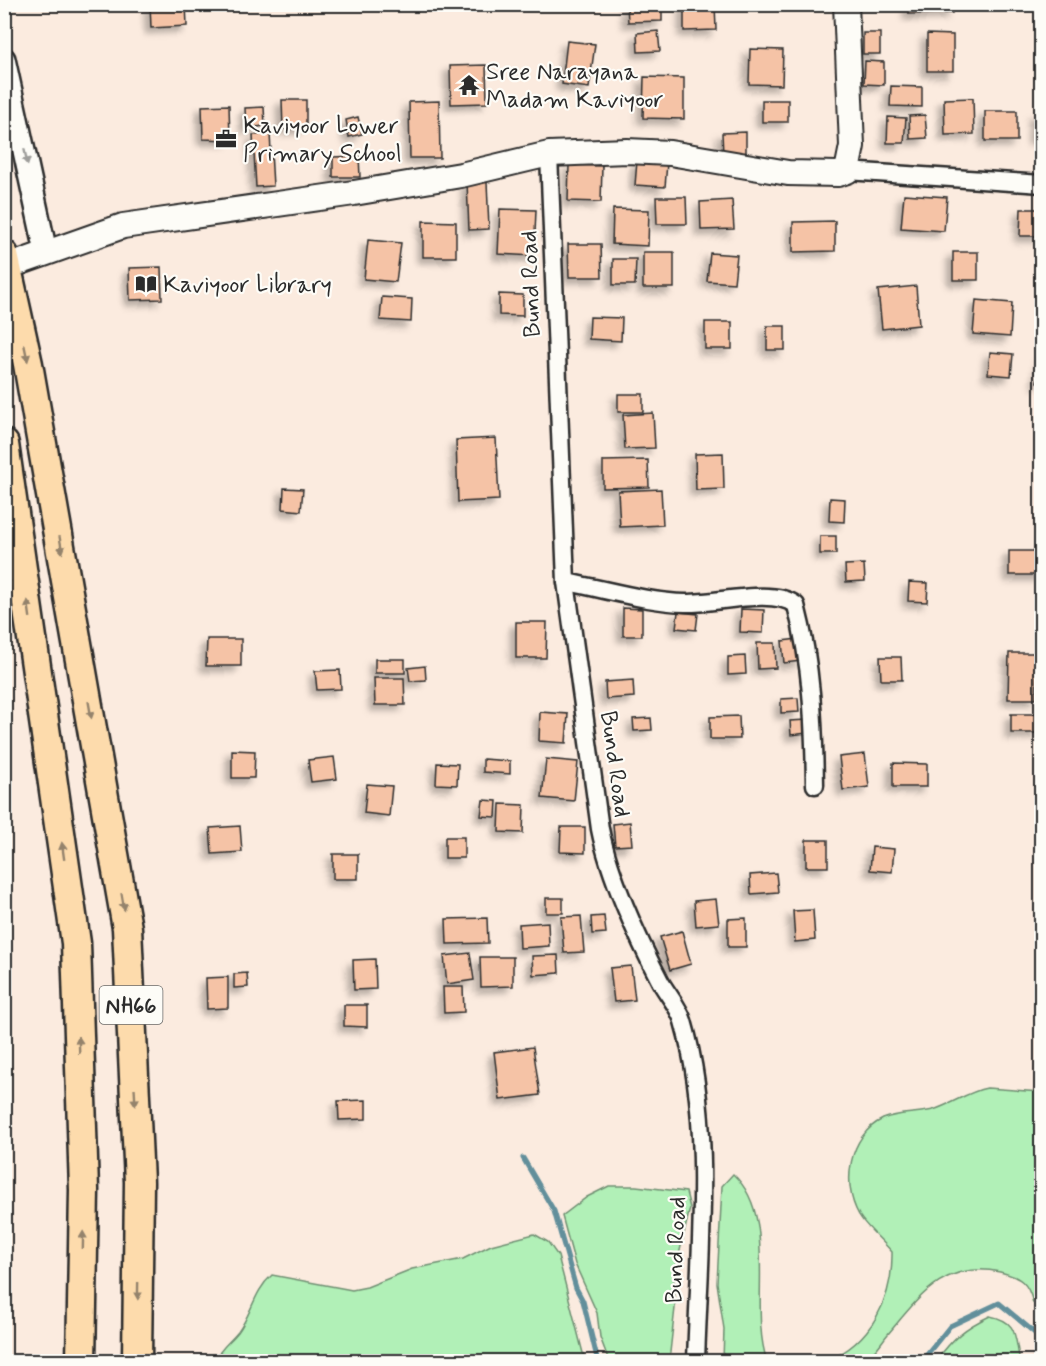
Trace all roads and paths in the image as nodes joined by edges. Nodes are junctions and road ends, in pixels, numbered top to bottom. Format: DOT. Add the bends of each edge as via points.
graph roads {
  1 [pos="846,4"];
  2 [pos="4,59"];
  3 [pos="549,154"];
  4 [pos="847,171"];
  5 [pos="1041,184"];
  6 [pos="46,252"];
  7 [pos="13,258"];
  8 [pos="4,444"];
  9 [pos="566,582"];
  10 [pos="815,785"];
  11 [pos="81,1362"];
  12 [pos="137,1362"];
  13 [pos="696,1362"];
  1 -- 4 [label="main road" via="852,146"];
  2 -- 6 [label="street, one-way"];
  3 -- 4 [label="main road" via="670,153 788,172"];
  3 -- 6 [label="main road" via="460,175 354,193 123,226"];
  3 -- 9 [label="street, Bund Road"];
  4 -- 5 [label="street"];
  6 -- 7 [label="main road"];
  7 -- 12 [label="highway, NH66, one-way" via="127,928 139,1182"];
  11 -- 8 [label="highway, NH66, one-way" via="84,1190 76,943"];
  9 -- 10 [label="street" via="685,603 764,598 784,599 796,605 813,692"];
  9 -- 13 [label="street, Bund Road" via="606,860 660,980 682,1017 696,1071 702,1184"];
}
